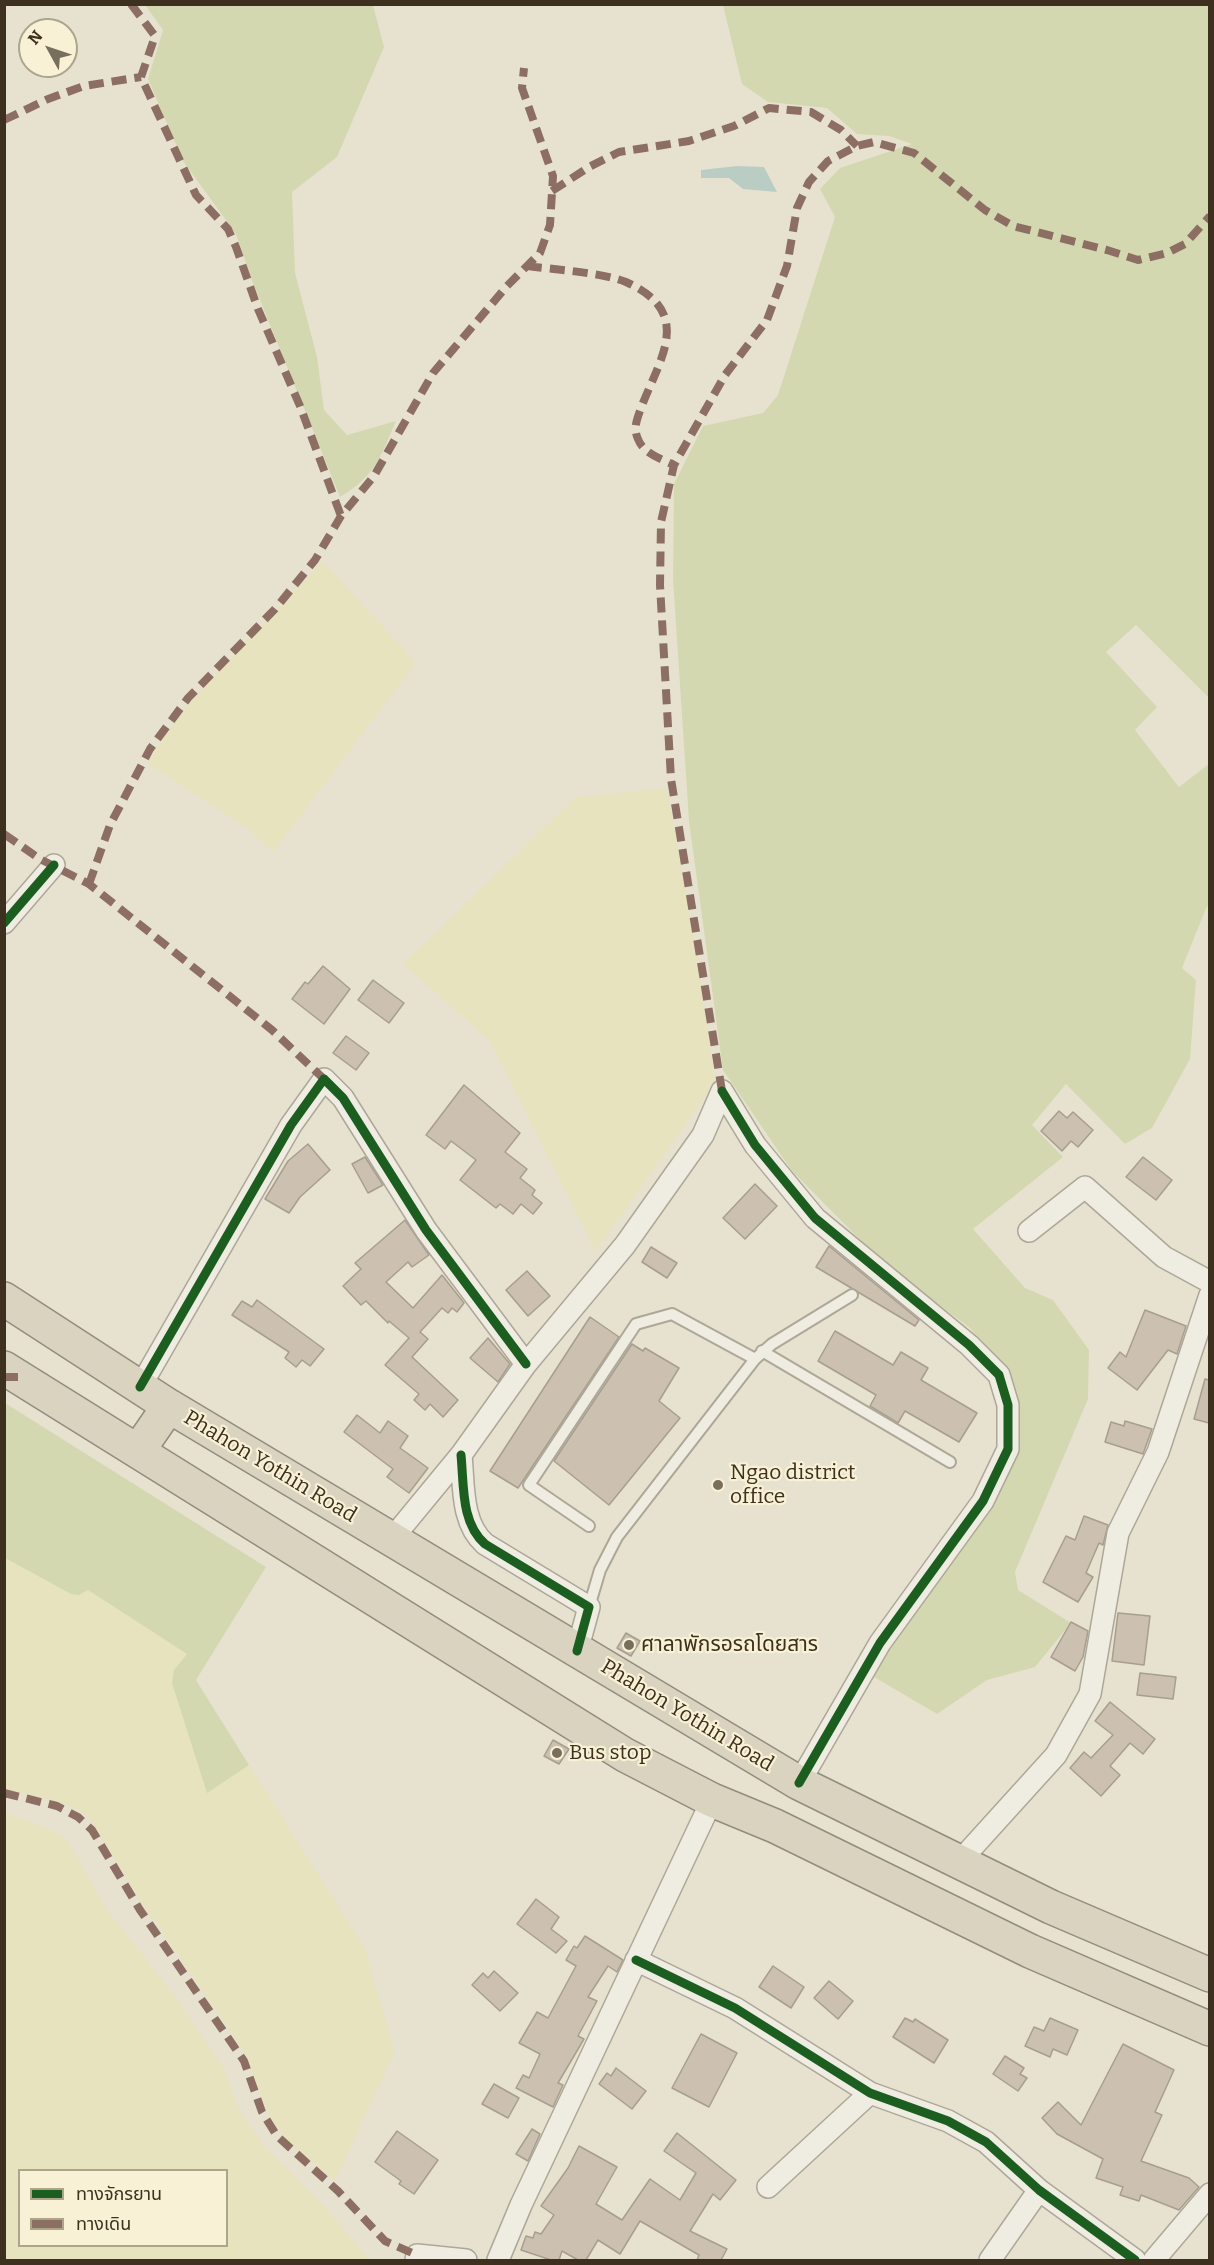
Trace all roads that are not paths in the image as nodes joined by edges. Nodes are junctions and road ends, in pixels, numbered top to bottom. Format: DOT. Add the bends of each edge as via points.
graph roads {
  1 [pos="54,865"];
  2 [pos="4,923"];
  3 [pos="1029,1231"];
  4 [pos="1209,1282"];
  5 [pos="1209,1294"];
  6 [pos="852,1295"];
  7 [pos="4,1299"];
  8 [pos="759,1355"];
  9 [pos="526,1364"];
  10 [pos="4,1368"];
  11 [pos="140,1387"];
  12 [pos="169,1406"];
  13 [pos="138,1451"];
  14 [pos="461,1455"];
  15 [pos="950,1462"];
  16 [pos="589,1526"];
  17 [pos="391,1540"];
  18 [pos="589,1606"];
  19 [pos="577,1651"];
  20 [pos="799,1783"];
  21 [pos="712,1800"];
  22 [pos="959,1862"];
  23 [pos="636,1960"];
  24 [pos="1207,1974"];
  25 [pos="1200,2025"];
  26 [pos="870,2092"];
  27 [pos="768,2187"];
  28 [pos="1039,2190"];
  29 [pos="1209,2194"];
  30 [pos="416,2260"];
  31 [pos="466,2260"];
  32 [pos="498,2260"];
  33 [pos="990,2260"];
  34 [pos="1135,2260"];
  35 [pos="1154,2260"];
  1 -- 2 [label="street"];
  3 -- 4 [label="street" via="1085,1187 1164,1257"];
  5 -- 22 [label="street" via="1158,1452 1118,1533 1090,1694 1056,1755"];
  6 -- 8 [label="lane"];
  7 -- 11 [label="highway, Phahon Yothin Road"];
  8 -- 15 [label="lane"];
  8 -- 16 [label="lane" via="672,1314 636,1324 529,1485"];
  8 -- 18 [label="lane" via="617,1537 600,1570"];
  9 -- 11 [label="street" via="426,1230 343,1098 324,1079 291,1125"];
  9 -- 14 [label="street"];
  9 -- 20 [label="street" via="625,1245 684,1163 703,1135 722,1091 755,1144 815,1218 969,1345 999,1375 1008,1405 1008,1449 983,1501 880,1642"];
  10 -- 13 [label="highway"];
  11 -- 12 [label="highway, Phahon Yothin Road"];
  12 -- 13 [label="highway"];
  12 -- 17 [label="highway, Phahon Yothin Road"];
  13 -- 21 [label="highway" via="625,1755"];
  14 -- 17 [label="street"];
  14 -- 18 [label="street" via="469,1523 475,1535"];
  17 -- 19 [label="highway, Phahon Yothin Road"];
  18 -- 19 [label="street"];
  19 -- 20 [label="highway, Phahon Yothin Road"];
  20 -- 22 [label="highway, Phahon Yothin Road"];
  21 -- 23 [label="street"];
  21 -- 25 [label="highway" via="775,1826 1030,1951"];
  22 -- 24 [label="highway, Phahon Yothin Road" via="1051,1907"];
  23 -- 26 [label="street" via="735,2008"];
  23 -- 32 [label="street"];
  26 -- 27 [label="street"];
  26 -- 28 [label="street" via="948,2121 986,2142"];
  28 -- 33 [label="street"];
  28 -- 34 [label="street"];
  29 -- 35 [label="street"];
  30 -- 31 [label="street" via="417,2255"];
}
